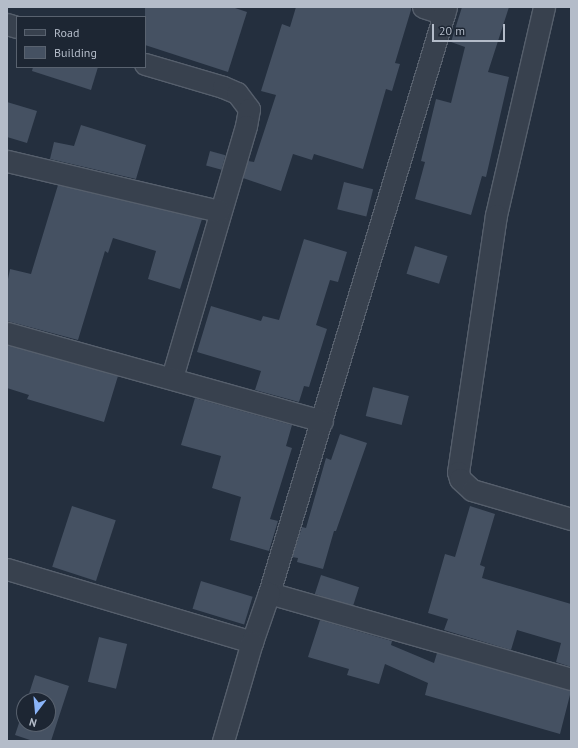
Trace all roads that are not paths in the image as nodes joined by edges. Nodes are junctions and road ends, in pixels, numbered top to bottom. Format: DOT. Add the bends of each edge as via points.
graph roads {
  1 [pos="9,7"];
  2 [pos="423,7"];
  3 [pos="544,7"];
  4 [pos="445,10"];
  5 [pos="7,14"];
  6 [pos="146,64"];
  7 [pos="7,161"];
  8 [pos="219,211"];
  9 [pos="7,333"];
  10 [pos="172,377"];
  11 [pos="322,421"];
  12 [pos="571,519"];
  13 [pos="7,570"];
  14 [pos="269,593"];
  15 [pos="252,642"];
  16 [pos="571,679"];
  17 [pos="223,741"];
  1 -- 5 [label="street"];
  2 -- 4 [label="street"];
  3 -- 12 [label="street" via="496,216 458,472 460,479 472,490"];
  4 -- 11 [label="street"];
  6 -- 8 [label="street" via="237,93 249,109"];
  7 -- 8 [label="street"];
  8 -- 10 [label="street"];
  9 -- 10 [label="street"];
  10 -- 11 [label="street"];
  11 -- 14 [label="street"];
  13 -- 15 [label="street"];
  14 -- 15 [label="street"];
  14 -- 16 [label="street"];
  15 -- 17 [label="street"];
}
